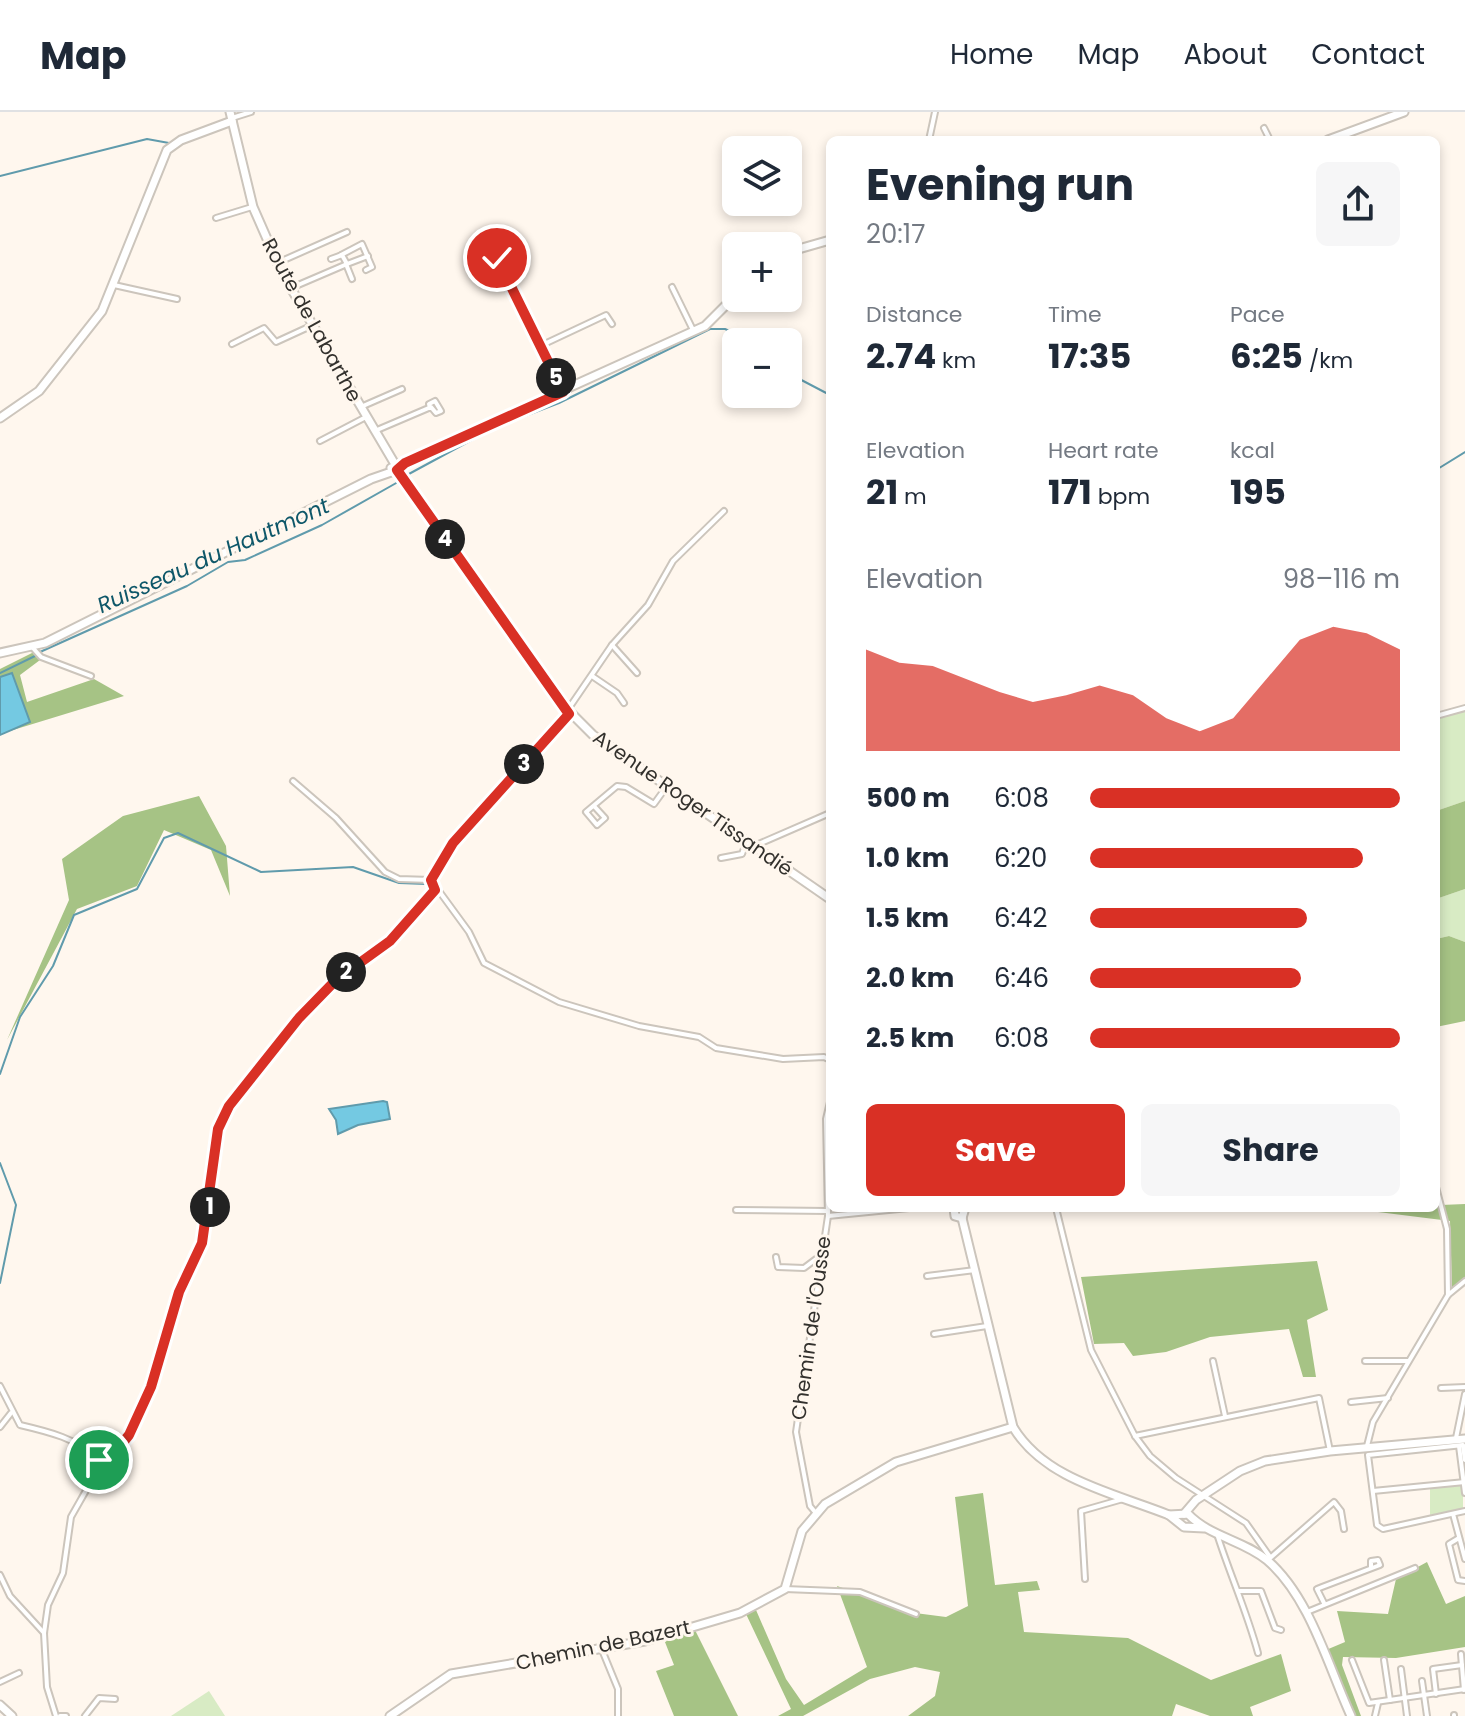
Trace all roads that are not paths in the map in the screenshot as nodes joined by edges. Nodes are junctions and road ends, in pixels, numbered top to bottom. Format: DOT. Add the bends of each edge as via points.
graph roads {
  1 [pos="251,112"];
  2 [pos="935,112"];
  3 [pos="1404,112"];
  4 [pos="231,117"];
  5 [pos="1264,128"];
  6 [pos="930,136"];
  7 [pos="1268,136"];
  8 [pos="1339,136"];
  9 [pos="253,207"];
  10 [pos="216,218"];
  11 [pos="347,232"];
  12 [pos="826,241"];
  13 [pos="802,248"];
  14 [pos="341,255"];
  15 [pos="368,256"];
  16 [pos="331,259"];
  17 [pos="487,262"];
  18 [pos="277,263"];
  19 [pos="346,264"];
  20 [pos="366,270"];
  21 [pos="352,279"];
  22 [pos="114,285"];
  23 [pos="672,287"];
  24 [pos="291,288"];
  25 [pos="177,299"];
  26 [pos="722,311"];
  27 [pos="612,324"];
  28 [pos="313,325"];
  29 [pos="694,332"];
  30 [pos="232,344"];
  31 [pos="540,346"];
  32 [pos="402,389"];
  33 [pos="563,392"];
  34 [pos="361,407"];
  35 [pos="430,408"];
  36 [pos="366,417"];
  37 [pos="0,418"];
  38 [pos="375,432"];
  39 [pos="320,441"];
  40 [pos="396,468"];
  41 [pos="724,511"];
  42 [pos="612,645"];
  43 [pos="33,648"];
  44 [pos="2,657"];
  45 [pos="637,673"];
  46 [pos="91,676"];
  47 [pos="592,676"];
  48 [pos="624,703"];
  49 [pos="1465,708"];
  50 [pos="570,712"];
  51 [pos="1440,715"];
  52 [pos="293,781"];
  53 [pos="667,786"];
  54 [pos="594,806"];
  55 [pos="826,815"];
  56 [pos="746,840"];
  57 [pos="754,846"];
  58 [pos="721,858"];
  59 [pos="431,880"];
  60 [pos="435,890"];
  61 [pos="826,896"];
  62 [pos="826,1058"];
  63 [pos="1440,1202"];
  64 [pos="736,1210"];
  65 [pos="855,1212"];
  66 [pos="954,1212"];
  67 [pos="964,1212"];
  68 [pos="1057,1212"];
  69 [pos="828,1214"];
  70 [pos="962,1218"];
  71 [pos="822,1253"];
  72 [pos="776,1257"];
  73 [pos="975,1270"];
  74 [pos="927,1276"];
  75 [pos="1465,1281"];
  76 [pos="1448,1295"];
  77 [pos="988,1326"];
  78 [pos="934,1334"];
  79 [pos="1213,1361"];
  80 [pos="1365,1361"];
  81 [pos="1408,1361"];
  82 [pos="0,1386"];
  83 [pos="1465,1387"];
  84 [pos="1441,1388"];
  85 [pos="1465,1394"];
  86 [pos="1388,1398"];
  87 [pos="1351,1402"];
  88 [pos="11,1413"];
  89 [pos="1225,1416"];
  90 [pos="3,1418"];
  91 [pos="1462,1421"];
  92 [pos="0,1427"];
  93 [pos="1013,1427"];
  94 [pos="1135,1436"];
  95 [pos="1461,1441"];
  96 [pos="1367,1448"];
  97 [pos="1330,1451"];
  98 [pos="99,1460"];
  99 [pos="1465,1460"];
  100 [pos="1464,1482"];
  101 [pos="1373,1491"];
  102 [pos="1465,1493"];
  103 [pos="1203,1495"];
  104 [pos="1124,1497"];
  105 [pos="813,1509"];
  106 [pos="1465,1511"];
  107 [pos="1453,1514"];
  108 [pos="1186,1519"];
  109 [pos="1344,1529"];
  110 [pos="1217,1534"];
  111 [pos="1459,1538"];
  112 [pos="1269,1559"];
  113 [pos="1465,1559"];
  114 [pos="1371,1568"];
  115 [pos="1415,1568"];
  116 [pos="0,1575"];
  117 [pos="1085,1579"];
  118 [pos="1465,1581"];
  119 [pos="785,1589"];
  120 [pos="1237,1591"];
  121 [pos="1324,1603"];
  122 [pos="916,1614"];
  123 [pos="1305,1614"];
  124 [pos="1281,1630"];
  125 [pos="44,1633"];
  126 [pos="601,1649"];
  127 [pos="1258,1653"];
  128 [pos="1461,1654"];
  129 [pos="1352,1660"];
  130 [pos="1384,1660"];
  131 [pos="1462,1665"];
  132 [pos="1401,1669"];
  133 [pos="19,1673"];
  134 [pos="1422,1681"];
  135 [pos="0,1682"];
  136 [pos="1464,1690"];
  137 [pos="1436,1694"];
  138 [pos="1424,1695"];
  139 [pos="1405,1698"];
  140 [pos="115,1699"];
  141 [pos="1390,1700"];
  142 [pos="1378,1703"];
  143 [pos="0,1705"];
  144 [pos="12,1716"];
  145 [pos="60,1716"];
  146 [pos="85,1716"];
  147 [pos="390,1716"];
  148 [pos="618,1716"];
  149 [pos="1351,1716"];
  150 [pos="1375,1716"];
  151 [pos="1407,1716"];
  152 [pos="1427,1716"];
  1 -- 4 [label="street"];
  2 -- 6 [label="street"];
  3 -- 8 [label="street"];
  4 -- 9 [label="street, Route de Labarthe"];
  4 -- 22 [label="street" via="167,150"];
  5 -- 7 [label="street"];
  9 -- 10 [label="street"];
  9 -- 18 [label="street, Route de Labarthe"];
  11 -- 18 [label="street"];
  12 -- 13 [label="street"];
  14 -- 15 [label="street" via="361,244"];
  14 -- 16 [label="street"];
  14 -- 19 [label="street"];
  15 -- 19 [label="street"];
  15 -- 20 [label="street" via="372,267"];
  17 -- 31 [label="street" via="500,260"];
  18 -- 24 [label="street, Route de Labarthe"];
  19 -- 21 [label="street"];
  19 -- 24 [label="street"];
  22 -- 25 [label="street"];
  22 -- 37 [label="street" via="97,318 44,386"];
  23 -- 29 [label="street"];
  24 -- 28 [label="street, Route de Labarthe"];
  26 -- 29 [label="street"];
  27 -- 31 [label="street" via="606,315"];
  28 -- 30 [label="street" via="276,342 264,328"];
  28 -- 34 [label="street, Route de Labarthe"];
  29 -- 33 [label="street"];
  31 -- 33 [label="street"];
  32 -- 34 [label="street"];
  33 -- 40 [label="street"];
  34 -- 36 [label="street, Route de Labarthe"];
  35 -- 38 [label="street"];
  36 -- 38 [label="street, Route de Labarthe"];
  36 -- 39 [label="street"];
  38 -- 40 [label="street, Route de Labarthe"];
  40 -- 43 [label="street"];
  40 -- 50 [label="street, Avenue Roger Tissandié"];
  41 -- 42 [label="street" via="673,561 648,605"];
  42 -- 45 [label="street"];
  42 -- 47 [label="street"];
  43 -- 44 [label="street"];
  43 -- 46 [label="street" via="41,657"];
  47 -- 48 [label="street"];
  47 -- 50 [label="street"];
  49 -- 51 [label="street"];
  50 -- 53 [label="street, Avenue Roger Tissandié" via="593,735"];
  50 -- 59 [label="street" via="453,843"];
  52 -- 59 [label="street" via="389,875"];
  53 -- 54 [label="street" via="654,804 621,785"];
  53 -- 56 [label="street, Avenue Roger Tissandié"];
  54 -- 54 [label="street" via="586,812 597,825 605,818"];
  55 -- 57 [label="street"];
  56 -- 57 [label="street, Avenue Roger Tissandié"];
  56 -- 58 [label="street" via="742,854"];
  57 -- 61 [label="street, Avenue Roger Tissandié"];
  59 -- 60 [label="street"];
  60 -- 62 [label="street" via="469,932 484,963 559,1002 699,1037 716,1048 783,1059"];
  60 -- 98 [label="street" via="390,941 336,980 299,1018 229,1106 218,1129 202,1243 179,1292 151,1387 129,1435"];
  63 -- 76 [label="street" via="1447,1229"];
  64 -- 69 [label="street"];
  65 -- 69 [label="street"];
  66 -- 70 [label="street"];
  67 -- 70 [label="street"];
  68 -- 94 [label="street" via="1091,1350"];
  69 -- 71 [label="street, Chemin de l'Ousse"];
  70 -- 73 [label="street"];
  71 -- 72 [label="street" via="803,1268 778,1267"];
  71 -- 105 [label="street, Chemin de l'Ousse" via="796,1432"];
  73 -- 74 [label="street"];
  73 -- 77 [label="street"];
  75 -- 76 [label="street"];
  76 -- 81 [label="street"];
  77 -- 78 [label="street"];
  77 -- 93 [label="street"];
  79 -- 89 [label="street"];
  80 -- 81 [label="street"];
  81 -- 86 [label="street"];
  82 -- 88 [label="street"];
  83 -- 84 [label="street"];
  85 -- 91 [label="street"];
  86 -- 87 [label="street"];
  86 -- 96 [label="street" via="1373,1422"];
  88 -- 90 [label="street"];
  88 -- 98 [label="street" via="20,1425 60,1437"];
  89 -- 94 [label="street"];
  89 -- 97 [label="street" via="1319,1398"];
  90 -- 92 [label="street"];
  91 -- 95 [label="street"];
  93 -- 104 [label="street" via="1041,1462"];
  93 -- 105 [label="street" via="896,1462"];
  94 -- 103 [label="street" via="1150,1456"];
  95 -- 96 [label="street"];
  95 -- 99 [label="street"];
  95 -- 100 [label="street"];
  95 -- 101 [label="street" via="1368,1455"];
  96 -- 97 [label="street"];
  97 -- 103 [label="street" via="1265,1461"];
  98 -- 125 [label="street" via="71,1517 63,1573 48,1605"];
  100 -- 101 [label="street"];
  100 -- 102 [label="street"];
  101 -- 107 [label="street" via="1377,1525 1383,1529"];
  103 -- 108 [label="street"];
  103 -- 112 [label="street" via="1246,1523"];
  104 -- 108 [label="street"];
  104 -- 117 [label="street" via="1081,1511"];
  105 -- 119 [label="street"];
  106 -- 107 [label="street"];
  107 -- 111 [label="street"];
  108 -- 110 [label="street"];
  109 -- 112 [label="street" via="1334,1502"];
  110 -- 112 [label="street"];
  110 -- 120 [label="street"];
  111 -- 113 [label="street"];
  111 -- 118 [label="street" via="1449,1544 1458,1580"];
  112 -- 123 [label="street"];
  114 -- 121 [label="street" via="1317,1589"];
  115 -- 121 [label="street"];
  116 -- 125 [label="street" via="10,1596"];
  119 -- 122 [label="street" via="860,1592"];
  119 -- 126 [label="street, Chemin de Bazert" via="740,1613"];
  120 -- 124 [label="street" via="1261,1591 1275,1628"];
  120 -- 127 [label="street"];
  121 -- 123 [label="street"];
  123 -- 149 [label="street"];
  125 -- 145 [label="street" via="47,1687"];
  126 -- 147 [label="street, Chemin de Bazert" via="451,1674"];
  126 -- 148 [label="street" via="618,1689"];
  128 -- 131 [label="street"];
  129 -- 142 [label="street" via="1369,1703"];
  130 -- 141 [label="street"];
  131 -- 136 [label="street"];
  131 -- 137 [label="street" via="1433,1669"];
  132 -- 139 [label="street"];
  133 -- 135 [label="street"];
  134 -- 138 [label="street"];
  136 -- 137 [label="street"];
  137 -- 138 [label="street"];
  138 -- 139 [label="street"];
  138 -- 152 [label="street"];
  139 -- 141 [label="street"];
  139 -- 151 [label="street"];
  140 -- 146 [label="street" via="99,1698"];
  141 -- 142 [label="street"];
  142 -- 150 [label="street"];
  143 -- 144 [label="street"];
}
